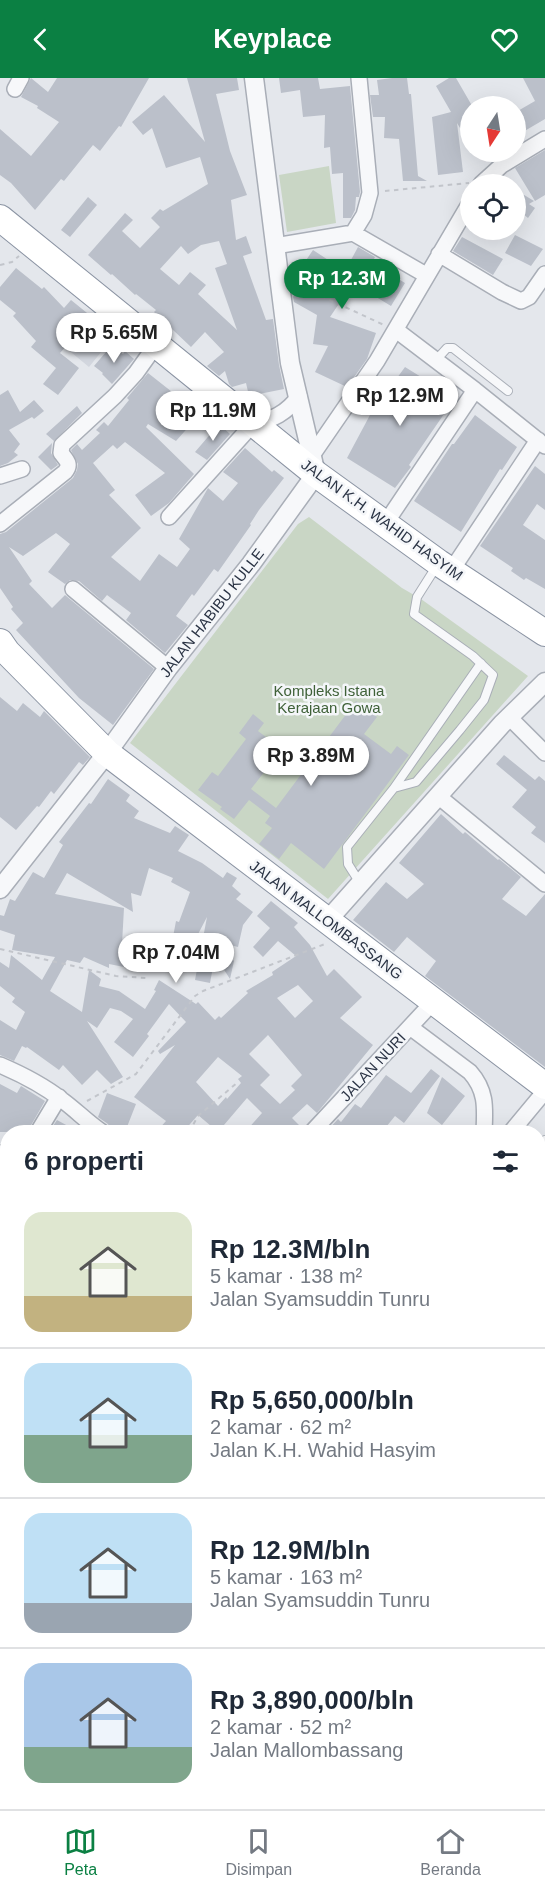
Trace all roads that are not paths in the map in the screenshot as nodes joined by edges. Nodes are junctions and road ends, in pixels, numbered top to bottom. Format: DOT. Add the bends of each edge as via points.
graph roads {
  1 [pos="254,78"];
  2 [pos="359,78"];
  3 [pos="545,139"];
  4 [pos="490,174"];
  5 [pos="0,218"];
  6 [pos="460,219"];
  7 [pos="353,233"];
  8 [pos="275,246"];
  9 [pos="439,254"];
  10 [pos="545,274"];
  11 [pos="426,275"];
  12 [pos="396,330"];
  13 [pos="156,345"];
  14 [pos="436,360"];
  15 [pos="476,390"];
  16 [pos="508,391"];
  17 [pos="299,396"];
  18 [pos="253,423"];
  19 [pos="541,443"];
  20 [pos="314,464"];
  21 [pos="22,469"];
  22 [pos="0,476"];
  23 [pos="169,517"];
  24 [pos="0,524"];
  25 [pos="385,524"];
  26 [pos="445,567"];
  27 [pos="73,589"];
  28 [pos="545,633"];
  29 [pos="0,642"];
  30 [pos="481,663"];
  31 [pos="168,668"];
  32 [pos="545,682"];
  33 [pos="509,717"];
  34 [pos="107,753"];
  35 [pos="545,753"];
  36 [pos="394,788"];
  37 [pos="438,796"];
  38 [pos="360,883"];
  39 [pos="545,884"];
  40 [pos="0,889"];
  41 [pos="336,928"];
  42 [pos="434,1001"];
  43 [pos="410,1027"];
  44 [pos="0,1065"];
  45 [pos="541,1096"];
  46 [pos="59,1097"];
  47 [pos="42,1125"];
  48 [pos="84,1125"];
  49 [pos="319,1125"];
  50 [pos="484,1125"];
  51 [pos="517,1125"];
  1 -- 8 [label="street"];
  2 -- 7 [label="street" via="370,193 364,215"];
  3 -- 4 [label="street"];
  5 -- 13 [label="highway, JALAN K.H. WAHID HASYIM"];
  6 -- 9 [label="street"];
  7 -- 8 [label="street"];
  7 -- 11 [label="street"];
  8 -- 17 [label="street" via="290,363"];
  9 -- 10 [label="street" via="521,301 530,297"];
  9 -- 11 [label="street"];
  11 -- 12 [label="street"];
  12 -- 14 [label="street"];
  12 -- 20 [label="street"];
  13 -- 18 [label="highway, JALAN K.H. WAHID HASYIM"];
  13 -- 24 [label="street" via="115,396 62,446 61,453 69,465 65,472"];
  14 -- 15 [label="street"];
  14 -- 16 [label="lane" via="447,348 453,348"];
  15 -- 19 [label="street"];
  15 -- 25 [label="street"];
  17 -- 18 [label="street" via="280,415"];
  17 -- 20 [label="street"];
  18 -- 20 [label="highway, JALAN K.H. WAHID HASYIM"];
  18 -- 23 [label="street"];
  19 -- 26 [label="street"];
  20 -- 25 [label="highway, JALAN K.H. WAHID HASYIM"];
  20 -- 31 [label="street, JALAN HABIBU KULLE" via="251,564"];
  21 -- 22 [label="street"];
  25 -- 26 [label="highway, JALAN K.H. WAHID HASYIM"];
  26 -- 28 [label="highway, JALAN K.H. WAHID HASYIM"];
  26 -- 30 [label="lane" via="417,597 414,614"];
  27 -- 31 [label="street"];
  29 -- 34 [label="highway, JALAN MALLOMBASSANG"];
  30 -- 36 [label="lane"];
  30 -- 36 [label="lane" via="494,675 484,700 416,782"];
  31 -- 34 [label="street, JALAN HABIBU KULLE"];
  32 -- 33 [label="street"];
  33 -- 35 [label="street"];
  33 -- 37 [label="street"];
  34 -- 40 [label="street, JALAN HABIBU KULLE"];
  34 -- 41 [label="highway, JALAN MALLOMBASSANG"];
  36 -- 38 [label="lane" via="347,847 348,864"];
  37 -- 38 [label="street"];
  37 -- 39 [label="street"];
  38 -- 41 [label="street"];
  41 -- 42 [label="highway, JALAN MALLOMBASSANG"];
  42 -- 43 [label="street, JALAN NURI"];
  42 -- 45 [label="highway, JALAN MALLOMBASSANG"];
  43 -- 49 [label="street, JALAN NURI"];
  43 -- 50 [label="street" via="477,1080 483,1092"];
  44 -- 46 [label="street"];
  45 -- 51 [label="street"];
  46 -- 47 [label="street"];
  46 -- 48 [label="street" via="74,1108"];
}
